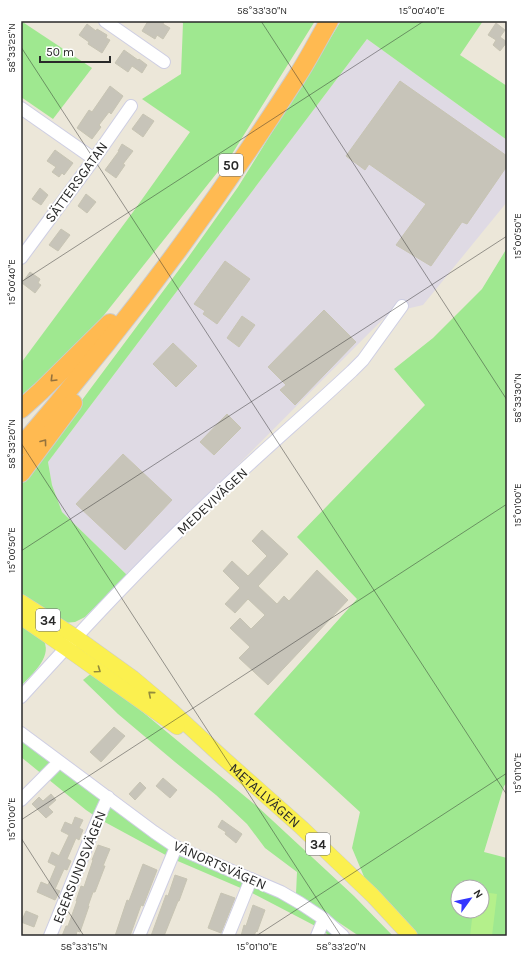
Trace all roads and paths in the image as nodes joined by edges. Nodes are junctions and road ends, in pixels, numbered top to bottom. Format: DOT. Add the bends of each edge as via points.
graph roads {
  1 [pos="105,21"];
  2 [pos="322,21"];
  3 [pos="329,21"];
  4 [pos="164,62"];
  5 [pos="131,106"];
  6 [pos="21,108"];
  7 [pos="94,159"];
  8 [pos="21,258"];
  9 [pos="133,305"];
  10 [pos="402,306"];
  11 [pos="21,409"];
  12 [pos="21,436"];
  13 [pos="21,446"];
  14 [pos="21,473"];
  15 [pos="21,602"];
  16 [pos="21,618"];
  17 [pos="71,643"];
  18 [pos="21,697"];
  19 [pos="21,733"];
  20 [pos="59,762"];
  21 [pos="108,798"];
  22 [pos="21,800"];
  23 [pos="176,847"];
  24 [pos="251,879"];
  25 [pos="324,919"];
  26 [pos="50,936"];
  27 [pos="139,936"];
  28 [pos="228,936"];
  29 [pos="317,936"];
  30 [pos="343,936"];
  31 [pos="410,936"];
  1 -- 4 [label="street"];
  2 -- 9 [label="highway, 50" via="239,155"];
  3 -- 9 [label="highway, 50" via="244,158 190,234"];
  5 -- 7 [label="street, SÄTTERSGATAN"];
  6 -- 7 [label="street"];
  7 -- 8 [label="street, SÄTTERSGATAN"];
  9 -- 11 [label="highway, one-way"];
  9 -- 12 [label="highway, 50" via="41,416"];
  9 -- 13 [label="highway, 50" via="45,420"];
  14 -- 9 [label="highway, one-way" via="82,391"];
  10 -- 17 [label="street, MEDEVIVÄGEN" via="363,360 213,498"];
  15 -- 17 [label="main road, METALLVÄGEN / 34"];
  16 -- 17 [label="main road, METALLVÄGEN / 34"];
  17 -- 18 [label="street, MEDEVIVÄGEN"];
  17 -- 31 [label="main road, METALLVÄGEN / 34" via="138,683 171,710 313,839 373,896"];
  19 -- 20 [label="street, VÄNORTSVÄGEN"];
  20 -- 21 [label="street, VÄNORTSVÄGEN"];
  20 -- 22 [label="street"];
  21 -- 23 [label="street, VÄNORTSVÄGEN"];
  21 -- 26 [label="street, EGERSUNDSVÄGEN"];
  23 -- 24 [label="street, VÄNORTSVÄGEN"];
  23 -- 27 [label="street"];
  24 -- 25 [label="street, VÄNORTSVÄGEN" via="280,892"];
  24 -- 28 [label="street"];
  25 -- 29 [label="street"];
  25 -- 30 [label="street, VÄNORTSVÄGEN"];
}
